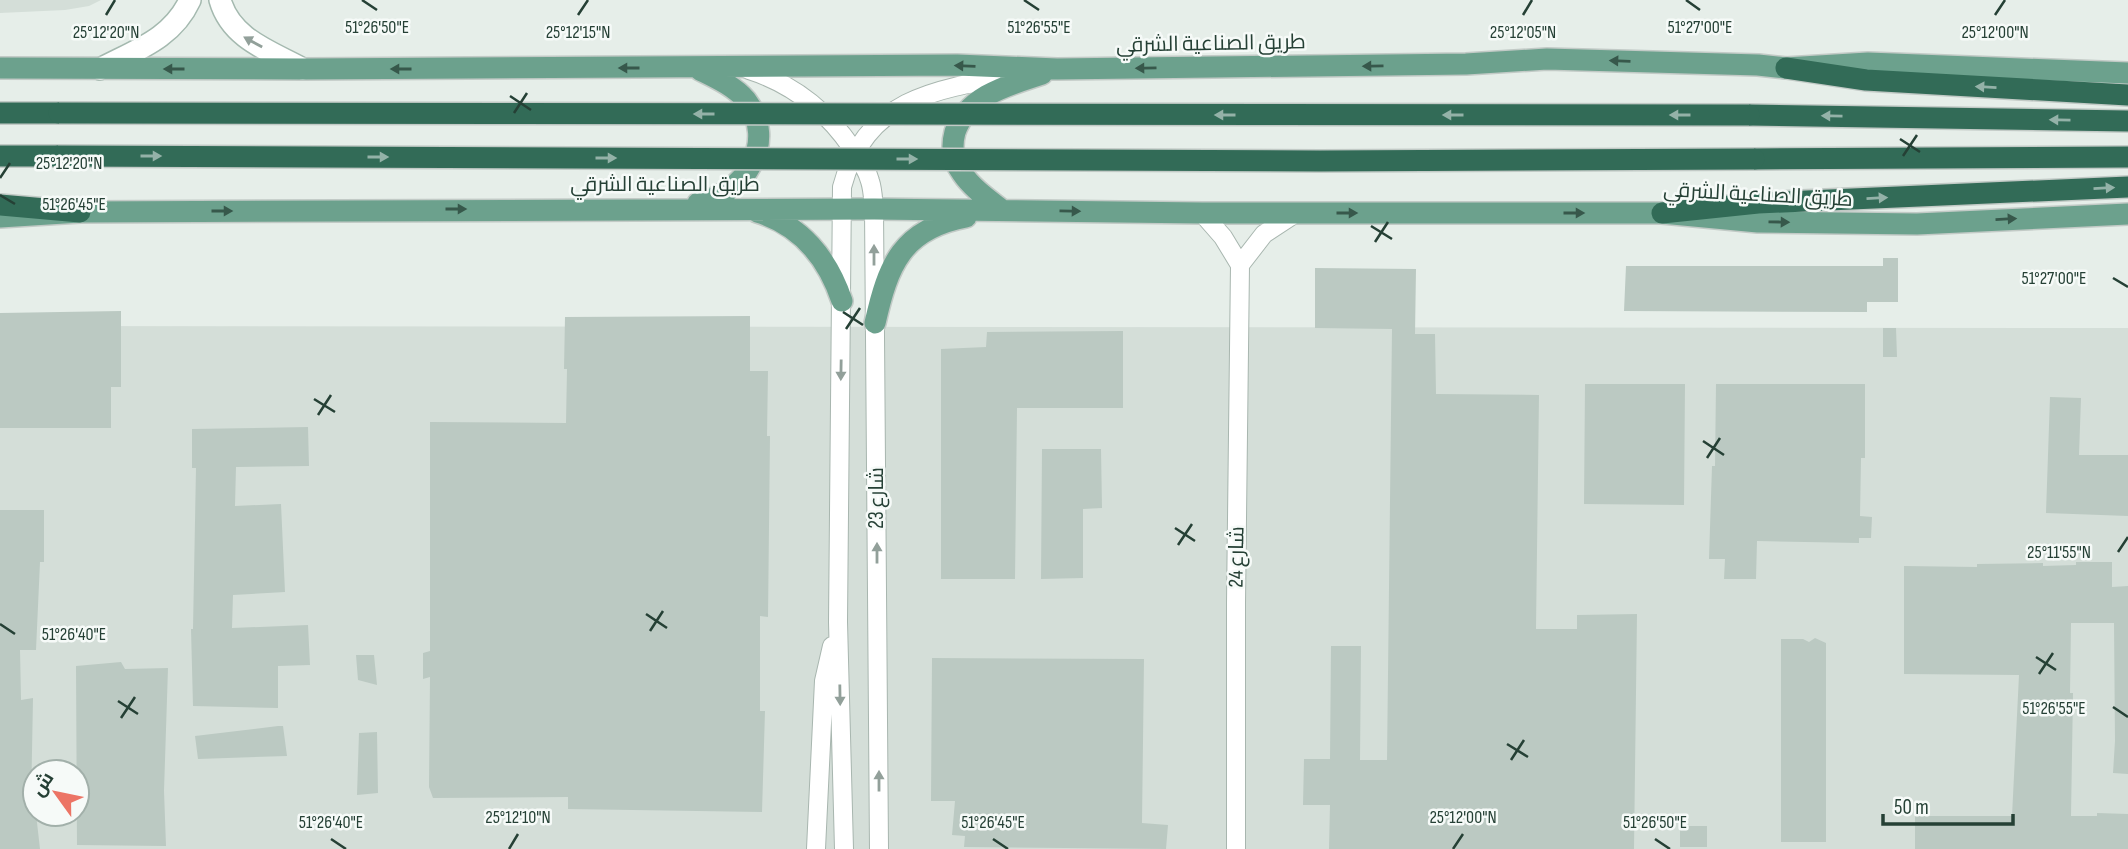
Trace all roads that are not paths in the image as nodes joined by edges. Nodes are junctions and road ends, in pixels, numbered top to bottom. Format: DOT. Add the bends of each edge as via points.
graph roads {
  1 [pos="190,0"];
  2 [pos="220,0"];
  3 [pos="743,67"];
  4 [pos="0,68"];
  5 [pos="697,68"];
  6 [pos="1786,68"];
  7 [pos="100,69"];
  8 [pos="303,69"];
  9 [pos="1057,69"];
  10 [pos="2128,73"];
  11 [pos="2128,95"];
  12 [pos="0,113"];
  13 [pos="2128,121"];
  14 [pos="855,152"];
  15 [pos="0,156"];
  16 [pos="2128,157"];
  17 [pos="2128,187"];
  18 [pos="0,205"];
  19 [pos="672,209"];
  20 [pos="745,209"];
  21 [pos="842,209"];
  22 [pos="874,209"];
  23 [pos="1002,210"];
  24 [pos="80,212"];
  25 [pos="1202,213"];
  26 [pos="1296,213"];
  27 [pos="1662,214"];
  28 [pos="2128,214"];
  29 [pos="0,217"];
  30 [pos="1240,265"];
  31 [pos="842,301"];
  32 [pos="875,323"];
  33 [pos="838,622"];
  34 [pos="816,849"];
  35 [pos="844,849"];
  36 [pos="879,849"];
  37 [pos="1237,849"];
  1 -- 7 [label="street" via="165,35"];
  8 -- 2 [label="street, one-way" via="242,36 226,18"];
  3 -- 5 [label="main road, طريق الصناعية الشرقي"];
  9 -- 3 [label="main road, طريق الصناعية الشرقي, one-way"];
  3 -- 14 [label="street, شارع 23" via="774,78 804,97 839,129"];
  4 -- 7 [label="main road, طريق الصناعية الشرقي"];
  5 -- 8 [label="main road, طريق الصناعية الشرقي, one-way"];
  5 -- 19 [label="main road" via="735,89 745,100 756,126 755,155 730,191"];
  6 -- 9 [label="main road, طريق الصناعية الشرقي, one-way" via="1547,59 1466,65"];
  6 -- 10 [label="main road, طريق الصناعية الشرقي" via="1868,63"];
  11 -- 6 [label="highway, one-way" via="1866,80"];
  8 -- 7 [label="main road, طريق الصناعية الشرقي, one-way"];
  9 -- 14 [label="street, شارع 23" via="947,87 920,96 881,121"];
  9 -- 23 [label="main road" via="982,98 958,126 953,139 955,163 970,183"];
  13 -- 12 [label="highway, one-way, bridge" via="1749,115"];
  14 -- 21 [label="street, شارع 23" via="842,187"];
  14 -- 22 [label="street, شارع 23" via="871,183"];
  15 -- 16 [label="highway, طريق الصناعية الشرقي, one-way, bridge" via="1320,161"];
  27 -- 17 [label="highway, one-way" via="1758,203"];
  18 -- 24 [label="highway"];
  19 -- 20 [label="main road, طريق الصناعية الشرقي"];
  24 -- 19 [label="main road, طريق الصناعية الشرقي, one-way"];
  20 -- 21 [label="main road, طريق الصناعية الشرقي"];
  20 -- 31 [label="main road" via="783,223 814,248"];
  21 -- 22 [label="main road, طريق الصناعية الشرقي"];
  21 -- 31 [label="street, شارع 23"];
  22 -- 23 [label="main road, طريق الصناعية الشرقي"];
  32 -- 22 [label="street, شارع 23, one-way"];
  23 -- 25 [label="main road, طريق الصناعية الشرقي, one-way"];
  23 -- 32 [label="main road" via="936,225 905,246 885,282"];
  24 -- 29 [label="main road, طريق الصناعية الشرقي"];
  25 -- 26 [label="main road, طريق الصناعية الشرقي"];
  25 -- 30 [label="street"];
  26 -- 27 [label="main road, طريق الصناعية الشرقي, one-way"];
  26 -- 30 [label="street" via="1264,234"];
  27 -- 28 [label="main road, طريق الصناعية الشرقي, one-way" via="1758,222 1917,224"];
  30 -- 37 [label="street, شارع 24"];
  31 -- 33 [label="street, شارع 23, one-way"];
  36 -- 32 [label="street, شارع 23, one-way"];
  33 -- 34 [label="street, شارع 23" via="824,681"];
  33 -- 35 [label="street, شارع 23, one-way"];
}
